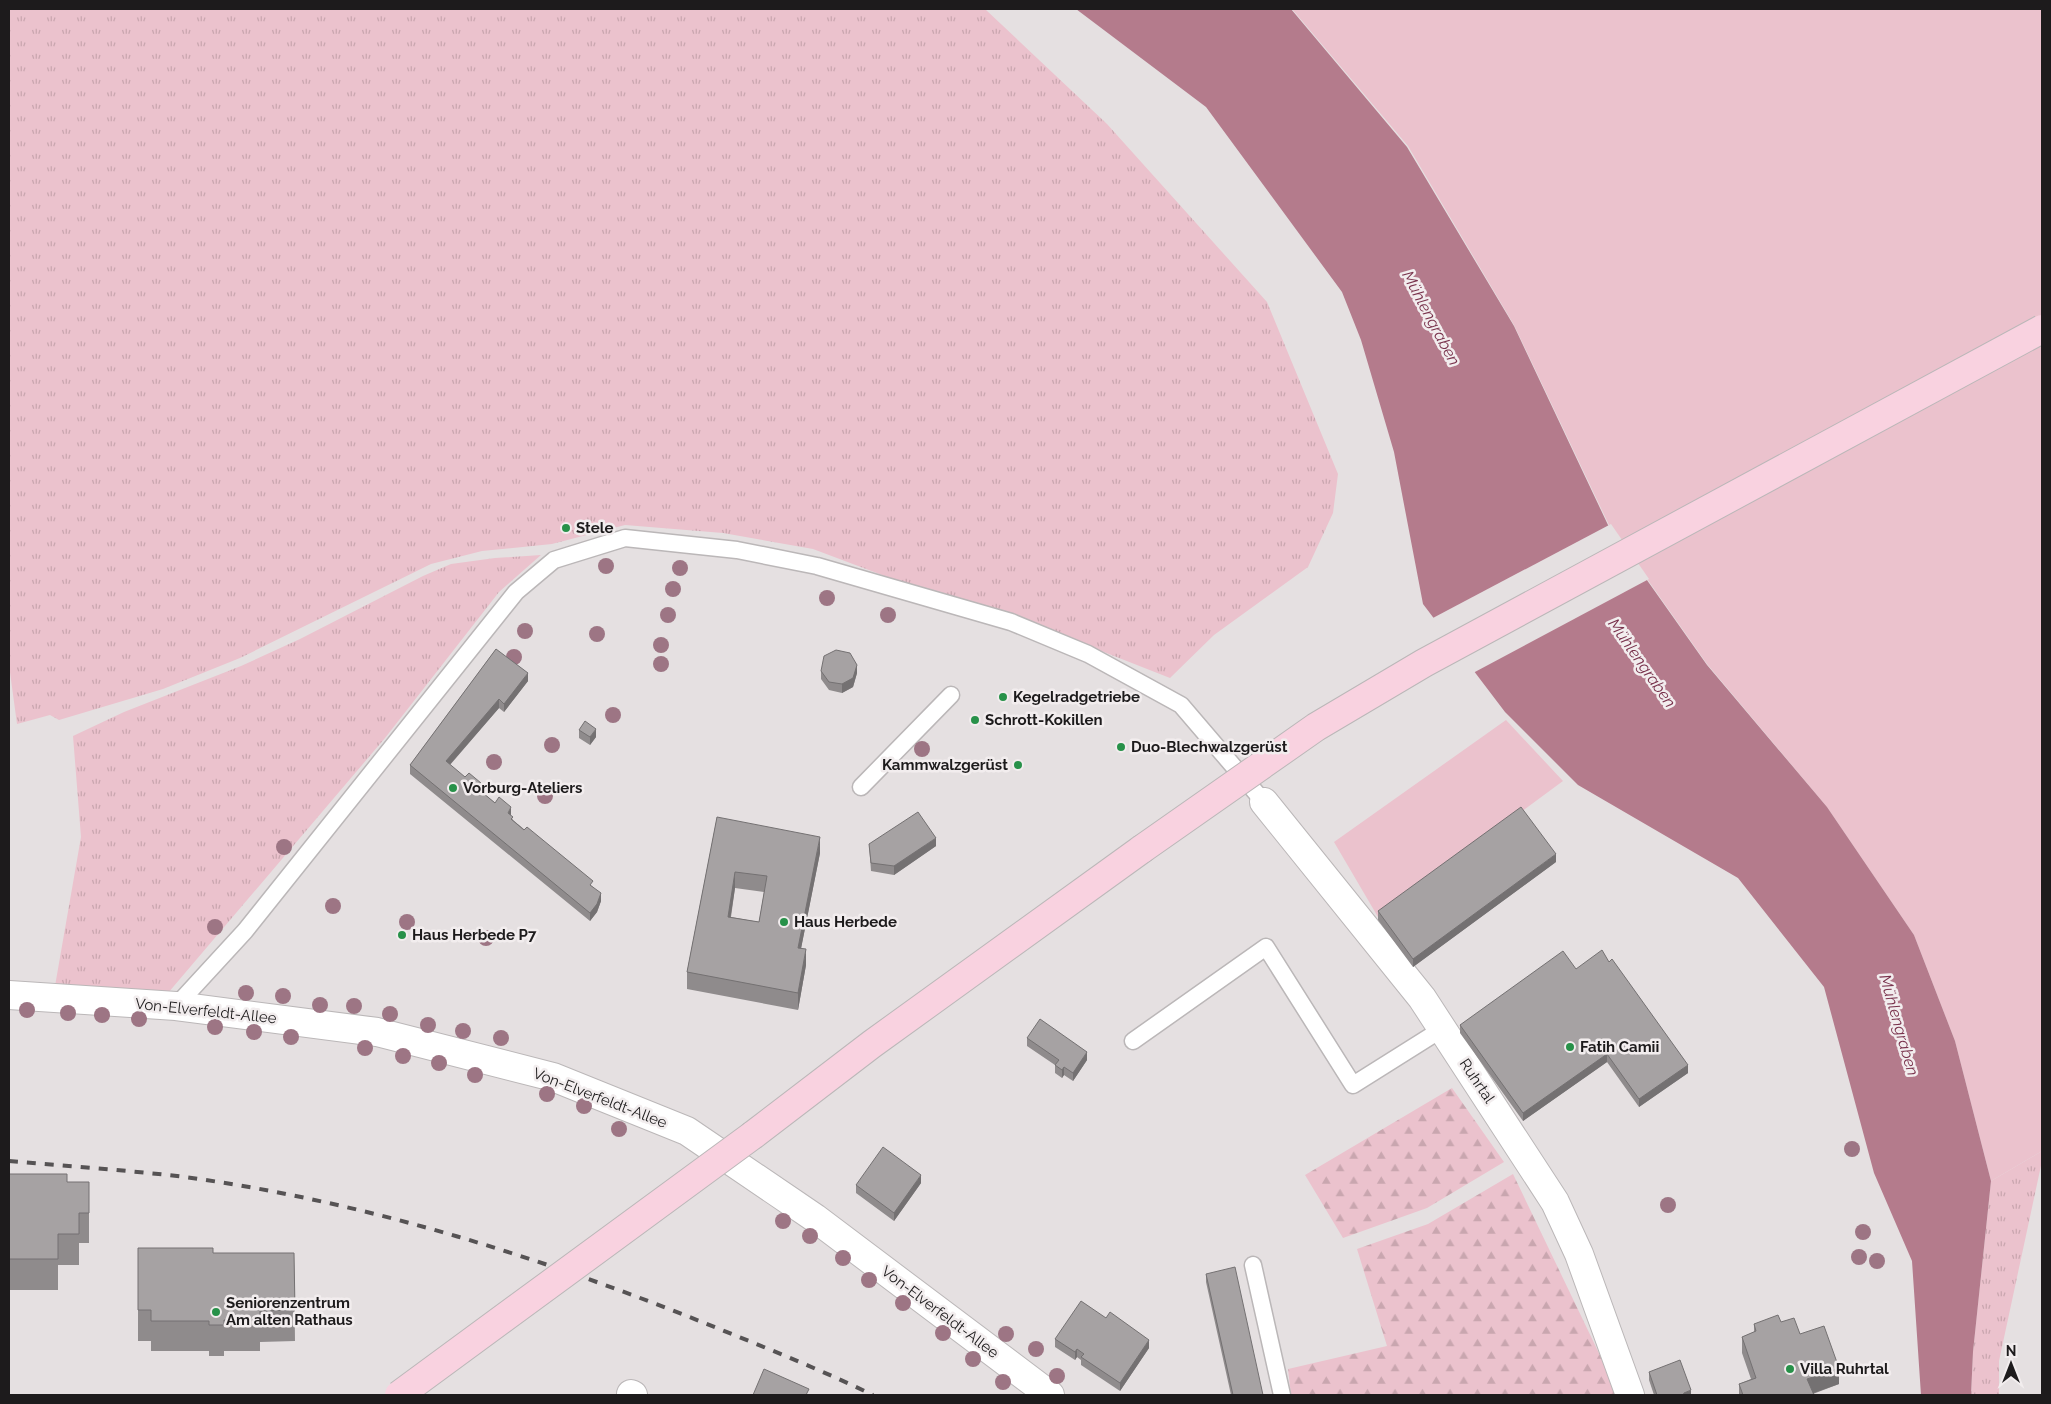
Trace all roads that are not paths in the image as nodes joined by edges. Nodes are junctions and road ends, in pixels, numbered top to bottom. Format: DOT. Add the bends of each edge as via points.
graph roads {
  1 [pos="2042,329"];
  2 [pos="951,695"];
  3 [pos="861,788"];
  4 [pos="1264,802"];
  5 [pos="9,995"];
  6 [pos="176,1006"];
  7 [pos="1442,1029"];
  8 [pos="1133,1041"];
  9 [pos="1253,1265"];
  10 [pos="400,1395"];
  11 [pos="1050,1395"];
  12 [pos="1282,1395"];
  13 [pos="1630,1395"];
  1 -- 10 [label="main road, bridge" via="1424,663 1316,728 872,1044"];
  2 -- 3 [label="lane"];
  4 -- 6 [label="lane" via="1181,705 1088,654 1011,622 817,566 737,550 625,538 554,560 516,592 245,931"];
  4 -- 7 [label="street, Ruhrtal" via="1422,998"];
  5 -- 6 [label="street, Von-Elverfeldt-Allee"];
  6 -- 11 [label="street, Von-Elverfeldt-Allee" via="377,1032 554,1077 687,1131 815,1218"];
  7 -- 8 [label="lane" via="1353,1085 1266,946"];
  7 -- 13 [label="street, Ruhrtal" via="1555,1202 1579,1254"];
  9 -- 12 [label="lane"];
}
